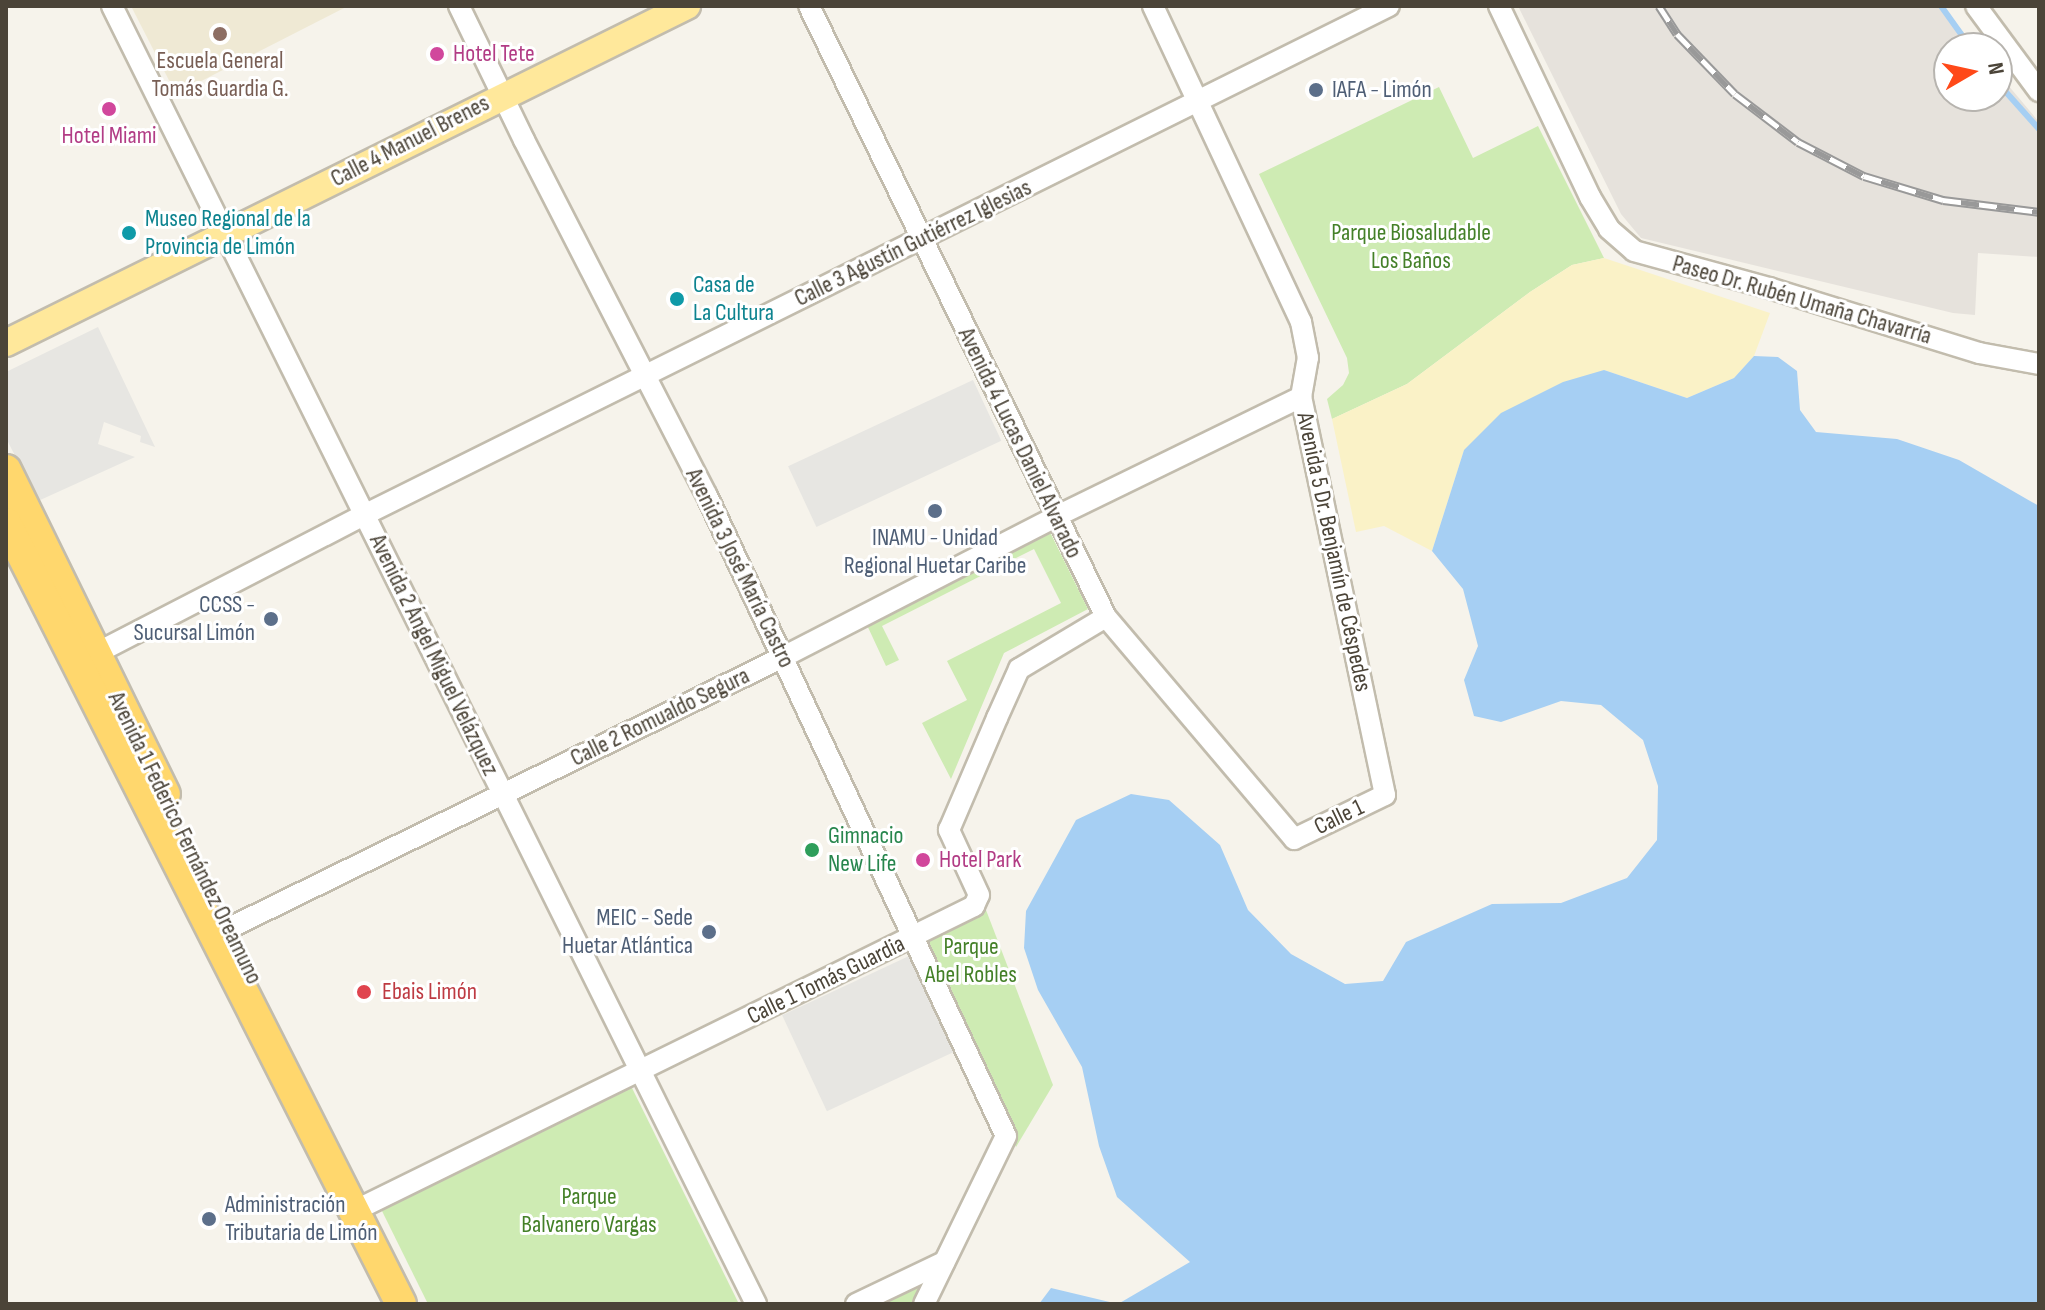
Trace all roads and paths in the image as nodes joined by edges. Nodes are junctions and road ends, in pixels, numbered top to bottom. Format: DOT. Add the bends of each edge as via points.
graph roads {
  1 [pos="112,6"];
  2 [pos="459,6"];
  3 [pos="687,6"];
  4 [pos="809,6"];
  5 [pos="1153,6"];
  6 [pos="1389,6"];
  7 [pos="1499,6"];
  8 [pos="1976,6"];
  9 [pos="2039,91"];
  10 [pos="501,95"];
  11 [pos="1199,103"];
  12 [pos="226,234"];
  13 [pos="921,239"];
  14 [pos="6,343"];
  15 [pos="2039,364"];
  16 [pos="645,376"];
  17 [pos="1301,397"];
  18 [pos="6,470"];
  19 [pos="366,514"];
  20 [pos="1055,517"];
  21 [pos="6,523"];
  22 [pos="1106,617"];
  23 [pos="783,657"];
  24 [pos="85,659"];
  25 [pos="501,795"];
  26 [pos="1385,795"];
  27 [pos="1294,839"];
  28 [pos="223,932"];
  29 [pos="915,937"];
  30 [pos="639,1070"];
  31 [pos="354,1211"];
  32 [pos="944,1262"];
  33 [pos="401,1304"];
  34 [pos="756,1304"];
  35 [pos="856,1304"];
  36 [pos="924,1304"];
  1 -- 12 [label="street, Avenida 2 Ángel Miguel Velázquez"];
  2 -- 10 [label="street, Avenida 3 José María Castro"];
  3 -- 10 [label="main road, Calle 4 Manuel Brenes"];
  4 -- 13 [label="street, Avenida 4 Lucas Daniel Alvarado"];
  5 -- 11 [label="street, Avenida 5 Dr. Benjamín de Céspedes"];
  6 -- 11 [label="street, Calle 3 Agustín Gutiérrez Iglesias"];
  7 -- 15 [label="street, Paseo Dr. Rubén Umaña Chavarría" via="1590,197 1609,229 1634,251 1979,353"];
  8 -- 9 [label="street"];
  10 -- 12 [label="main road, Calle 4 Manuel Brenes"];
  10 -- 16 [label="street, Avenida 3 José María Castro"];
  11 -- 13 [label="street, Calle 3 Agustín Gutiérrez Iglesias"];
  11 -- 17 [label="street, Avenida 5 Dr. Benjamín de Céspedes" via="1301,322 1308,358"];
  12 -- 14 [label="main road, Calle 4 Manuel Brenes"];
  12 -- 19 [label="street, Avenida 2 Ángel Miguel Velázquez"];
  13 -- 16 [label="street, Calle 3 Agustín Gutiérrez Iglesias"];
  13 -- 20 [label="street, Avenida 4 Lucas Daniel Alvarado"];
  16 -- 19 [label="street, Calle 3 Agustín Gutiérrez Iglesias"];
  16 -- 23 [label="street, Avenida 3 José María Castro"];
  17 -- 20 [label="street, Calle 2 Romualdo Segura"];
  17 -- 26 [label="street, Avenida 5 Dr. Benjamín de Céspedes"];
  18 -- 24 [label="highway, Avenida 1 Federico Fernández Oreamuno"];
  19 -- 24 [label="street, Calle 3 Agustín Gutiérrez Iglesias"];
  19 -- 25 [label="street, Avenida 2 Ángel Miguel Velázquez"];
  20 -- 22 [label="street, Avenida 4 Lucas Daniel Alvarado"];
  20 -- 23 [label="street, Calle 2 Romualdo Segura"];
  21 -- 24 [label="highway, Avenida 1 Federico Fernández Oreamuno"];
  22 -- 27 [label="street, Avenida 4 Lucas Daniel Alvarado"];
  22 -- 29 [label="street, Calle 1 Tomás Guardia" via="1019,669 949,830 979,895 962,914"];
  23 -- 25 [label="street, Calle 2 Romualdo Segura"];
  23 -- 29 [label="street, Avenida 3 José María Castro"];
  24 -- 28 [label="highway, Avenida 1 Federico Fernández Oreamuno"];
  25 -- 28 [label="street, Calle 2 Romualdo Segura"];
  25 -- 30 [label="street, Avenida 2 Ángel Miguel Velázquez"];
  26 -- 27 [label="street, Calle 1"];
  28 -- 31 [label="highway, Avenida 1 Federico Fernández Oreamuno"];
  29 -- 30 [label="street, Calle 1 Tomás Guardia"];
  29 -- 32 [label="street, Avenida 3 José María Castro" via="1006,1136"];
  30 -- 31 [label="street, Calle 1 Tomás Guardia"];
  30 -- 34 [label="street, Avenida 2 Ángel Miguel Velázquez"];
  31 -- 33 [label="highway, Avenida 1 Federico Fernández Oreamuno"];
  32 -- 35 [label="street"];
  32 -- 36 [label="street"];
}
